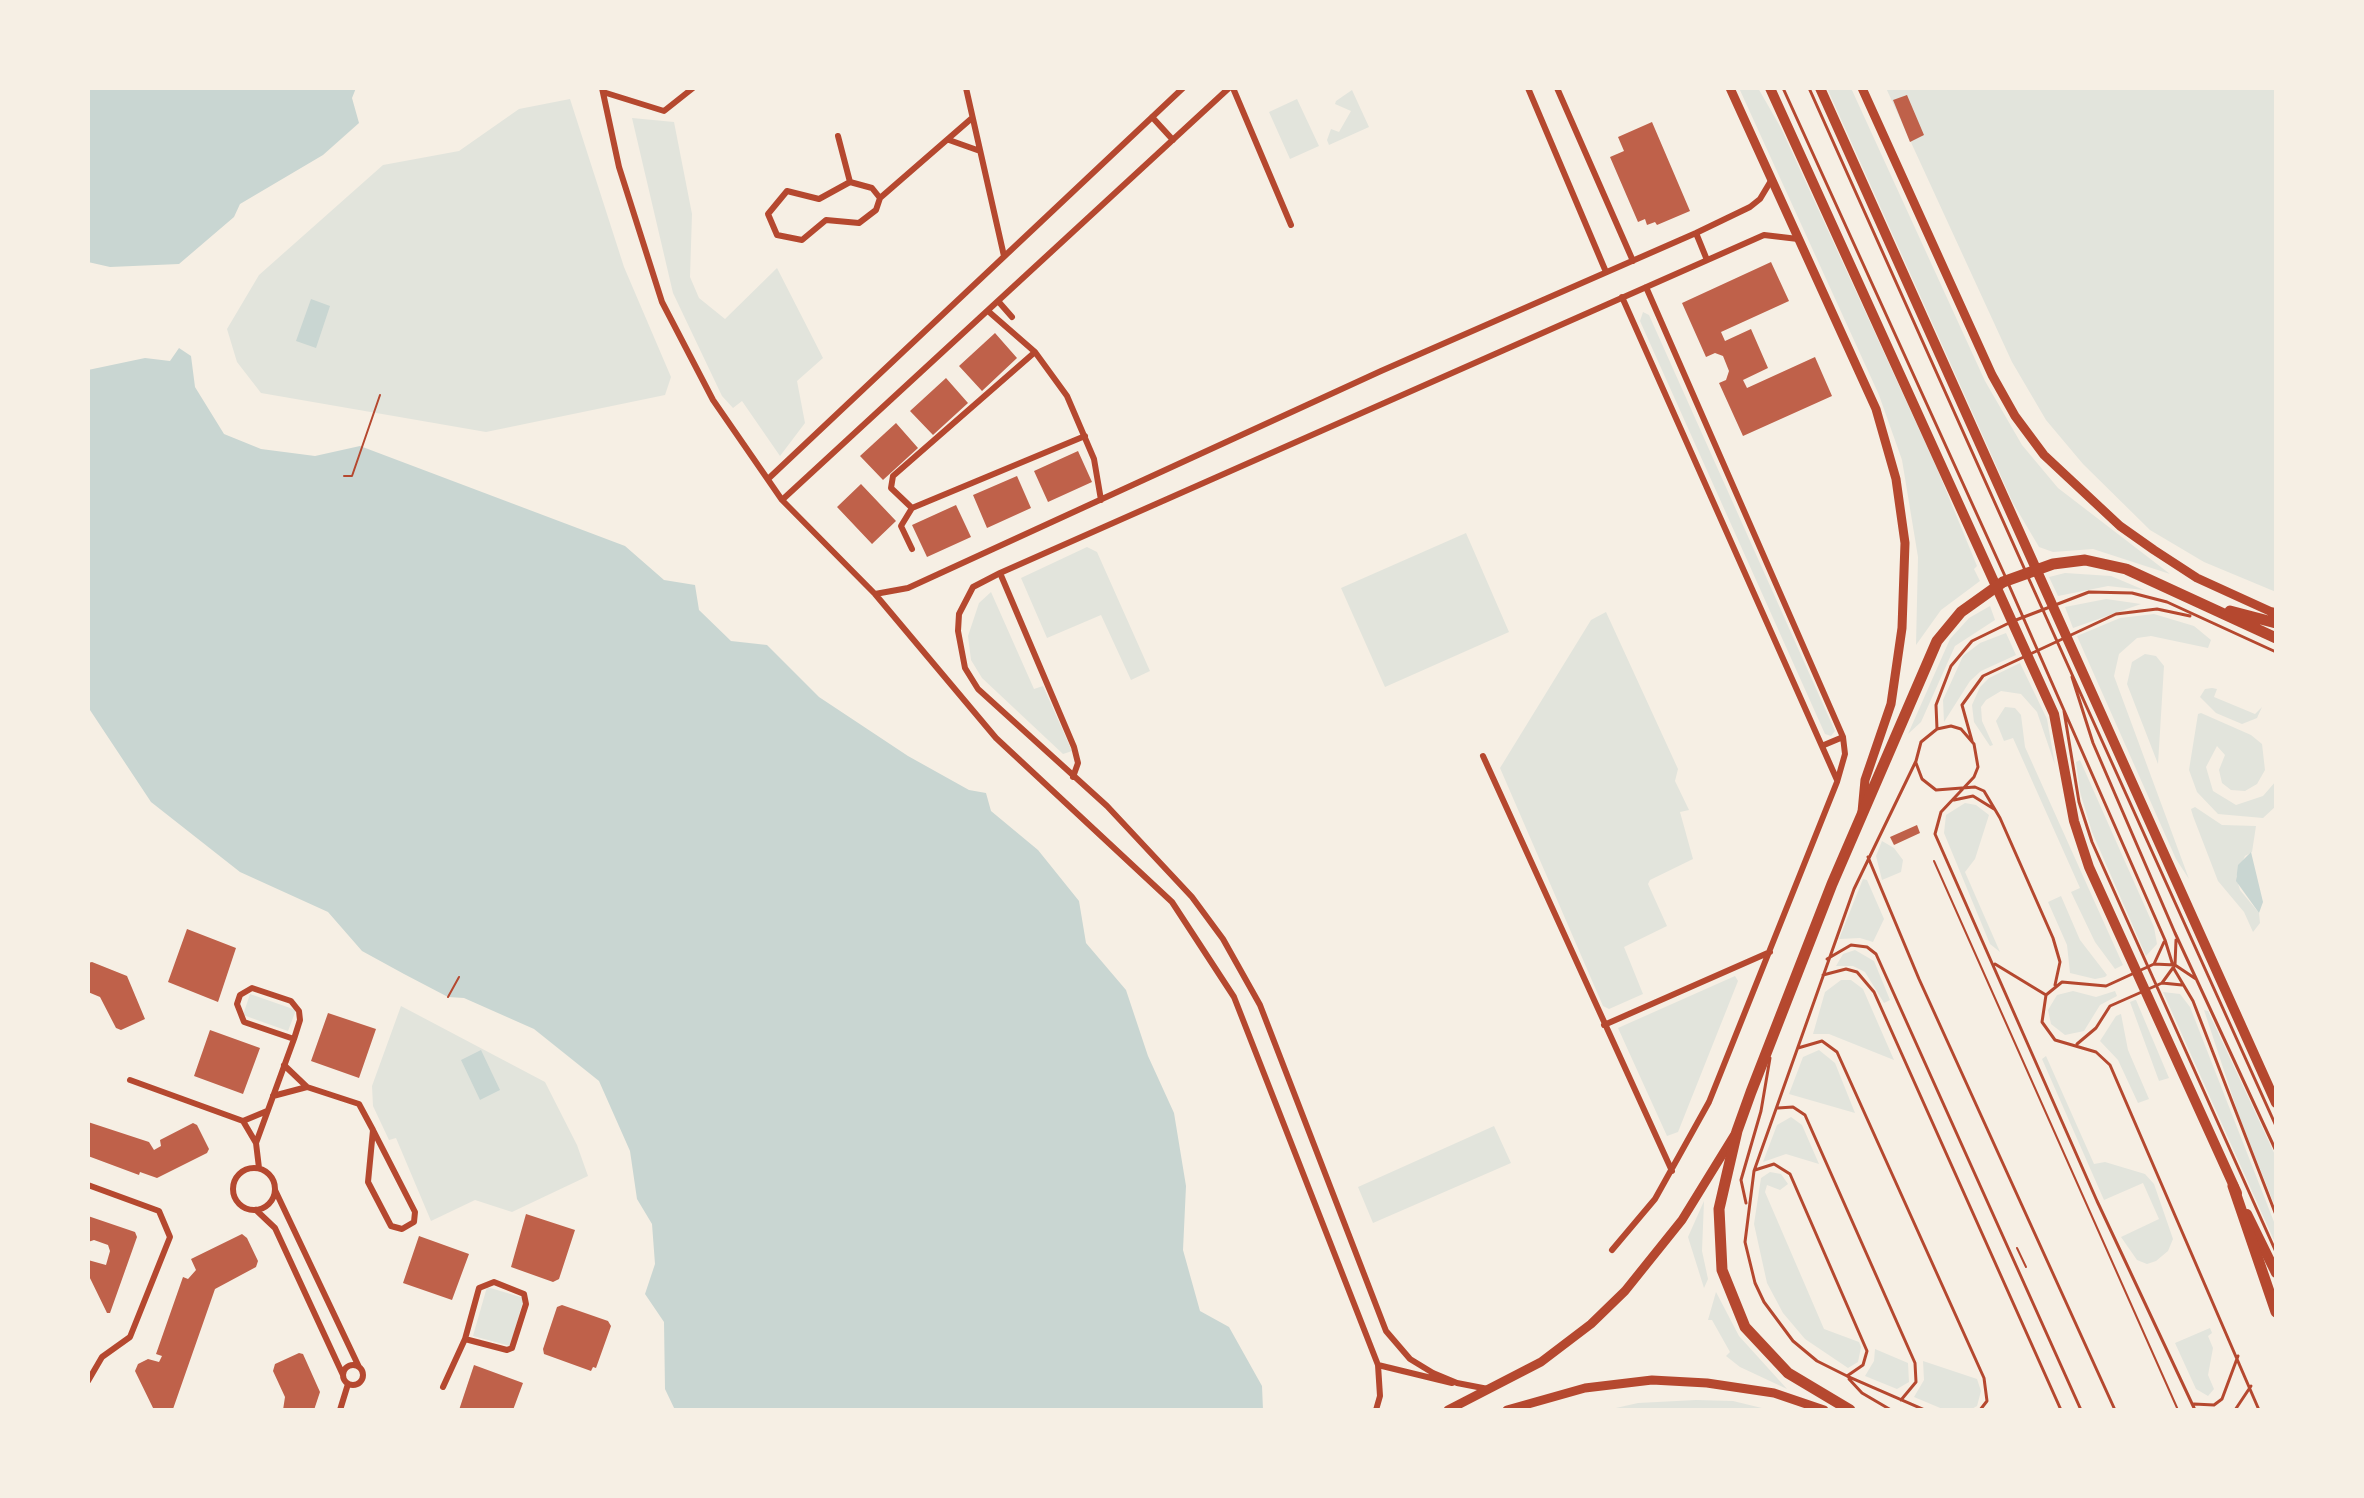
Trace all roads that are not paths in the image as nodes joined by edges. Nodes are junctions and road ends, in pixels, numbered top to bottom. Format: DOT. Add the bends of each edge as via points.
graph roads {
  1 [pos="693,88"];
  2 [pos="966,88"];
  3 [pos="1183,88"];
  4 [pos="1231,88"];
  5 [pos="1528,88"];
  6 [pos="1557,88"];
  7 [pos="1730,88"];
  8 [pos="1770,88"];
  9 [pos="1783,88"];
  10 [pos="1809,88"];
  11 [pos="1820,88"];
  12 [pos="1862,88"];
  13 [pos="603,90"];
  14 [pos="1152,117"];
  15 [pos="972,118"];
  16 [pos="838,136"];
  17 [pos="949,140"];
  18 [pos="1173,140"];
  19 [pos="980,151"];
  20 [pos="1772,179"];
  21 [pos="850,182"];
  22 [pos="880,198"];
  23 [pos="1291,225"];
  24 [pos="1696,233"];
  25 [pos="1799,239"];
  26 [pos="1004,256"];
  27 [pos="1707,260"];
  28 [pos="1633,261"];
  29 [pos="1606,272"];
  30 [pos="1646,287"];
  31 [pos="1622,297"];
  32 [pos="998,301"];
  33 [pos="988,311"];
  34 [pos="1012,317"];
  35 [pos="1035,352"];
  36 [pos="1376,362"];
  37 [pos="1381,371"];
  38 [pos="1085,436"];
  39 [pos="768,479"];
  40 [pos="782,500"];
  41 [pos="1101,500"];
  42 [pos="912,508"];
  43 [pos="912,549"];
  44 [pos="2021,550"];
  45 [pos="1992,560"];
  46 [pos="1000,573"];
  47 [pos="875,594"];
  48 [pos="2204,603"];
  49 [pos="2194,616"];
  50 [pos="2275,616"];
  51 [pos="2276,638"];
  52 [pos="2066,647"];
  53 [pos="2276,652"];
  54 [pos="2037,662"];
  55 [pos="2069,666"];
  56 [pos="2063,708"];
  57 [pos="1937,729"];
  58 [pos="1843,737"];
  59 [pos="1974,744"];
  60 [pos="1824,745"];
  61 [pos="1483,756"];
  62 [pos="1916,761"];
  63 [pos="1073,777"];
  64 [pos="1837,782"];
  65 [pos="1962,789"];
  66 [pos="1951,802"];
  67 [pos="1997,812"];
  68 [pos="1862,814"];
  69 [pos="1868,857"];
  70 [pos="2175,933"];
  71 [pos="2165,940"];
  72 [pos="1770,952"];
  73 [pos="1827,959"];
  74 [pos="1992,962"];
  75 [pos="2154,964"];
  76 [pos="2174,966"];
  77 [pos="1823,975"];
  78 [pos="2196,979"];
  79 [pos="2162,983"];
  80 [pos="2055,985"];
  81 [pos="2183,986"];
  82 [pos="2046,995"];
  83 [pos="1604,1025"];
  84 [pos="294,1039"];
  85 [pos="1772,1044"];
  86 [pos="2077,1044"];
  87 [pos="1798,1048"];
  88 [pos="284,1065"];
  89 [pos="130,1080"];
  90 [pos="307,1087"];
  91 [pos="273,1096"];
  92 [pos="2276,1103"];
  93 [pos="1777,1108"];
  94 [pos="267,1111"];
  95 [pos="243,1121"];
  96 [pos="2276,1126"];
  97 [pos="373,1130"];
  98 [pos="1737,1131"];
  99 [pos="256,1143"];
  100 [pos="2276,1151"];
  101 [pos="259,1168"];
  102 [pos="1672,1171"];
  103 [pos="1754,1171"];
  104 [pos="88,1185"];
  105 [pos="2233,1186"];
  106 [pos="275,1190"];
  107 [pos="1747,1206"];
  108 [pos="256,1210"];
  109 [pos="2276,1215"];
  110 [pos="1612,1250"];
  111 [pos="2276,1252"];
  112 [pos="2276,1273"];
  113 [pos="2276,1312"];
  114 [pos="465,1339"];
  115 [pos="2238,1356"];
  116 [pos="1378,1365"];
  117 [pos="359,1367"];
  118 [pos="343,1375"];
  119 [pos="1847,1376"];
  120 [pos="88,1381"];
  121 [pos="1457,1383"];
  122 [pos="348,1384"];
  123 [pos="2251,1386"];
  124 [pos="443,1387"];
  125 [pos="1492,1390"];
  126 [pos="1901,1400"];
  127 [pos="2192,1403"];
  128 [pos="340,1410"];
  129 [pos="1376,1410"];
  130 [pos="1448,1410"];
  131 [pos="1507,1410"];
  132 [pos="1824,1410"];
  133 [pos="1850,1410"];
  134 [pos="1891,1410"];
  135 [pos="1925,1410"];
  136 [pos="1980,1410"];
  137 [pos="2061,1410"];
  138 [pos="2081,1410"];
  139 [pos="2115,1410"];
  140 [pos="2195,1410"];
  141 [pos="2235,1410"];
  142 [pos="2259,1410"];
  1 -- 13 [label="street" via="664,111"];
  2 -- 15 [label="street"];
  3 -- 14 [label="street"];
  4 -- 18 [label="street"];
  4 -- 23 [label="street"];
  5 -- 29 [label="street"];
  6 -- 28 [label="street"];
  7 -- 20 [label="main road"];
  8 -- 45 [label="highway"];
  9 -- 45 [label="lane"];
  10 -- 44 [label="lane"];
  11 -- 44 [label="highway"];
  12 -- 50 [label="main road" via="1992,375 2044,455 2120,526 2154,550"];
  13 -- 39 [label="street" via="619,167 662,302 713,400"];
  14 -- 18 [label="street"];
  14 -- 26 [label="street"];
  15 -- 17 [label="street"];
  15 -- 19 [label="street"];
  16 -- 21 [label="street"];
  17 -- 19 [label="street"];
  17 -- 22 [label="street"];
  18 -- 32 [label="street"];
  19 -- 26 [label="street"];
  20 -- 24 [label="street" via="1750,207"];
  20 -- 25 [label="main road"];
  21 -- 22 [label="street" via="872,188"];
  21 -- 22 [label="street" via="819,199 784,192 769,211 775,233 800,240 826,220 859,223 876,210"];
  24 -- 27 [label="street"];
  24 -- 28 [label="street"];
  25 -- 27 [label="street" via="1764,235"];
  25 -- 68 [label="main road" via="1880,419 1903,521 1905,595 1898,666 1865,780"];
  26 -- 39 [label="street"];
  27 -- 30 [label="street"];
  28 -- 29 [label="street"];
  29 -- 37 [label="street"];
  30 -- 31 [label="street"];
  30 -- 58 [label="street"];
  31 -- 46 [label="street"];
  31 -- 60 [label="street"];
  32 -- 33 [label="street"];
  32 -- 34 [label="street"];
  33 -- 35 [label="street"];
  33 -- 40 [label="street"];
  35 -- 38 [label="street" via="1067,396"];
  35 -- 42 [label="street" via="893,476 891,488"];
  36 -- 37 [label="street"];
  37 -- 41 [label="street"];
  38 -- 41 [label="street"];
  38 -- 42 [label="street"];
  39 -- 40 [label="street"];
  40 -- 47 [label="street"];
  41 -- 47 [label="street" via="908,588"];
  42 -- 43 [label="street" via="901,526"];
  44 -- 52 [label="highway"];
  45 -- 54 [label="highway"];
  46 -- 63 [label="street" via="1074,747 1078,763"];
  46 -- 63 [label="street" via="973,587 964,600 959,614 965,668 978,689"];
  47 -- 116 [label="street" via="955,694 1143,872 1201,944 1234,997"];
  48 -- 50 [label="highway"];
  48 -- 51 [label="highway"];
  48 -- 68 [label="highway" via="2126,569 2085,560 2031,570 1987,592 1937,641"];
  49 -- 53 [label="lane"];
  49 -- 57 [label="lane" via="2150,596 2089,592 1985,633 1951,666 1936,705"];
  49 -- 59 [label="lane" via="2129,610 1983,676 1962,705"];
  52 -- 55 [label="lane"];
  52 -- 92 [label="highway"];
  54 -- 56 [label="lane"];
  54 -- 105 [label="highway" via="2057,723 2080,843"];
  55 -- 70 [label="lane" via="2093,743"];
  55 -- 96 [label="lane"];
  56 -- 71 [label="lane"];
  56 -- 111 [label="lane" via="2085,825"];
  57 -- 59 [label="lane" via="1955,726"];
  57 -- 62 [label="lane" via="1921,742"];
  58 -- 60 [label="street"];
  58 -- 64 [label="street" via="1845,754"];
  59 -- 65 [label="lane" via="1978,767"];
  60 -- 64 [label="street"];
  61 -- 83 [label="street"];
  62 -- 65 [label="lane" via="1927,784 1947,792"];
  62 -- 69 [label="lane"];
  63 -- 121 [label="street" via="1192,897 1223,939 1260,1005 1386,1331 1410,1359"];
  64 -- 72 [label="street"];
  65 -- 66 [label="lane"];
  65 -- 67 [label="lane" via="1984,791"];
  66 -- 67 [label="lane" via="1973,796"];
  66 -- 74 [label="lane" via="1941,812 1935,834"];
  67 -- 80 [label="lane" via="2058,952"];
  68 -- 85 [label="highway"];
  69 -- 73 [label="lane"];
  69 -- 139 [label="lane"];
  70 -- 76 [label="lane"];
  70 -- 78 [label="lane"];
  71 -- 75 [label="lane"];
  71 -- 76 [label="lane"];
  72 -- 83 [label="street"];
  72 -- 102 [label="street" via="1709,1102"];
  73 -- 77 [label="lane"];
  73 -- 138 [label="lane" via="1851,945 1876,954"];
  74 -- 82 [label="lane"];
  74 -- 127 [label="lane"];
  75 -- 76 [label="lane"];
  75 -- 80 [label="lane" via="2114,983 2093,986 2070,980"];
  76 -- 78 [label="lane"];
  76 -- 79 [label="lane"];
  76 -- 81 [label="lane"];
  77 -- 87 [label="lane"];
  77 -- 137 [label="lane" via="1857,972 1874,992"];
  78 -- 100 [label="lane"];
  79 -- 81 [label="lane"];
  79 -- 86 [label="lane" via="2106,1010 2096,1028"];
  80 -- 82 [label="lane"];
  81 -- 109 [label="lane"];
  82 -- 86 [label="lane" via="2041,1010 2047,1032 2055,1040"];
  83 -- 102 [label="street"];
  84 -- 84 [label="street" via="244,1022 237,1004 240,995 252,988 291,1001 300,1020"];
  84 -- 88 [label="street"];
  85 -- 98 [label="highway"];
  85 -- 107 [label="lane" via="1761,1111 1741,1180"];
  86 -- 115 [label="lane" via="2110,1065"];
  87 -- 93 [label="lane"];
  87 -- 136 [label="lane" via="1822,1041 1837,1052 1984,1378 1987,1401"];
  88 -- 90 [label="street"];
  88 -- 91 [label="street"];
  89 -- 95 [label="street"];
  90 -- 91 [label="street"];
  90 -- 97 [label="street" via="359,1104"];
  91 -- 94 [label="street"];
  93 -- 103 [label="lane"];
  93 -- 126 [label="lane" via="1793,1107 1805,1115 1915,1363 1916,1382"];
  94 -- 95 [label="street"];
  94 -- 99 [label="street"];
  95 -- 99 [label="street"];
  97 -- 97 [label="street" via="368,1182 391,1226 402,1229 416,1216"];
  98 -- 125 [label="main road" via="1682,1220 1625,1291 1568,1342"];
  98 -- 133 [label="highway" via="1722,1188 1718,1237 1732,1298 1745,1327 1788,1373"];
  99 -- 101 [label="street"];
  101 -- 106 [label="street" via="271,1177"];
  101 -- 108 [label="street" via="238,1174 233,1188 237,1202"];
  102 -- 110 [label="street"];
  103 -- 107 [label="lane"];
  103 -- 119 [label="lane" via="1774,1164 1790,1174 1867,1351 1863,1365"];
  104 -- 120 [label="street" via="159,1211 170,1237 130,1337 102,1357"];
  105 -- 112 [label="highway"];
  105 -- 113 [label="highway"];
  106 -- 108 [label="street" via="269,1204"];
  106 -- 117 [label="street"];
  107 -- 119 [label="lane" via="1749,1261 1764,1302 1793,1341"];
  108 -- 118 [label="street" via="275,1228"];
  114 -- 114 [label="street" via="483,1284 494,1282 524,1294 526,1304 512,1348"];
  114 -- 124 [label="street"];
  115 -- 123 [label="lane"];
  115 -- 127 [label="lane" via="2222,1399 2214,1405"];
  116 -- 121 [label="street"];
  116 -- 129 [label="street"];
  117 -- 118 [label="street" via="349,1365"];
  117 -- 122 [label="street" via="361,1382"];
  118 -- 122 [label="street"];
  119 -- 126 [label="lane"];
  119 -- 134 [label="lane" via="1862,1393"];
  121 -- 125 [label="street"];
  122 -- 128 [label="street"];
  123 -- 141 [label="lane"];
  123 -- 142 [label="lane"];
  125 -- 130 [label="main road"];
  126 -- 135 [label="lane"];
  127 -- 140 [label="lane"];
  131 -- 132 [label="main road" via="1573,1390 1652,1380 1762,1391"];
}
